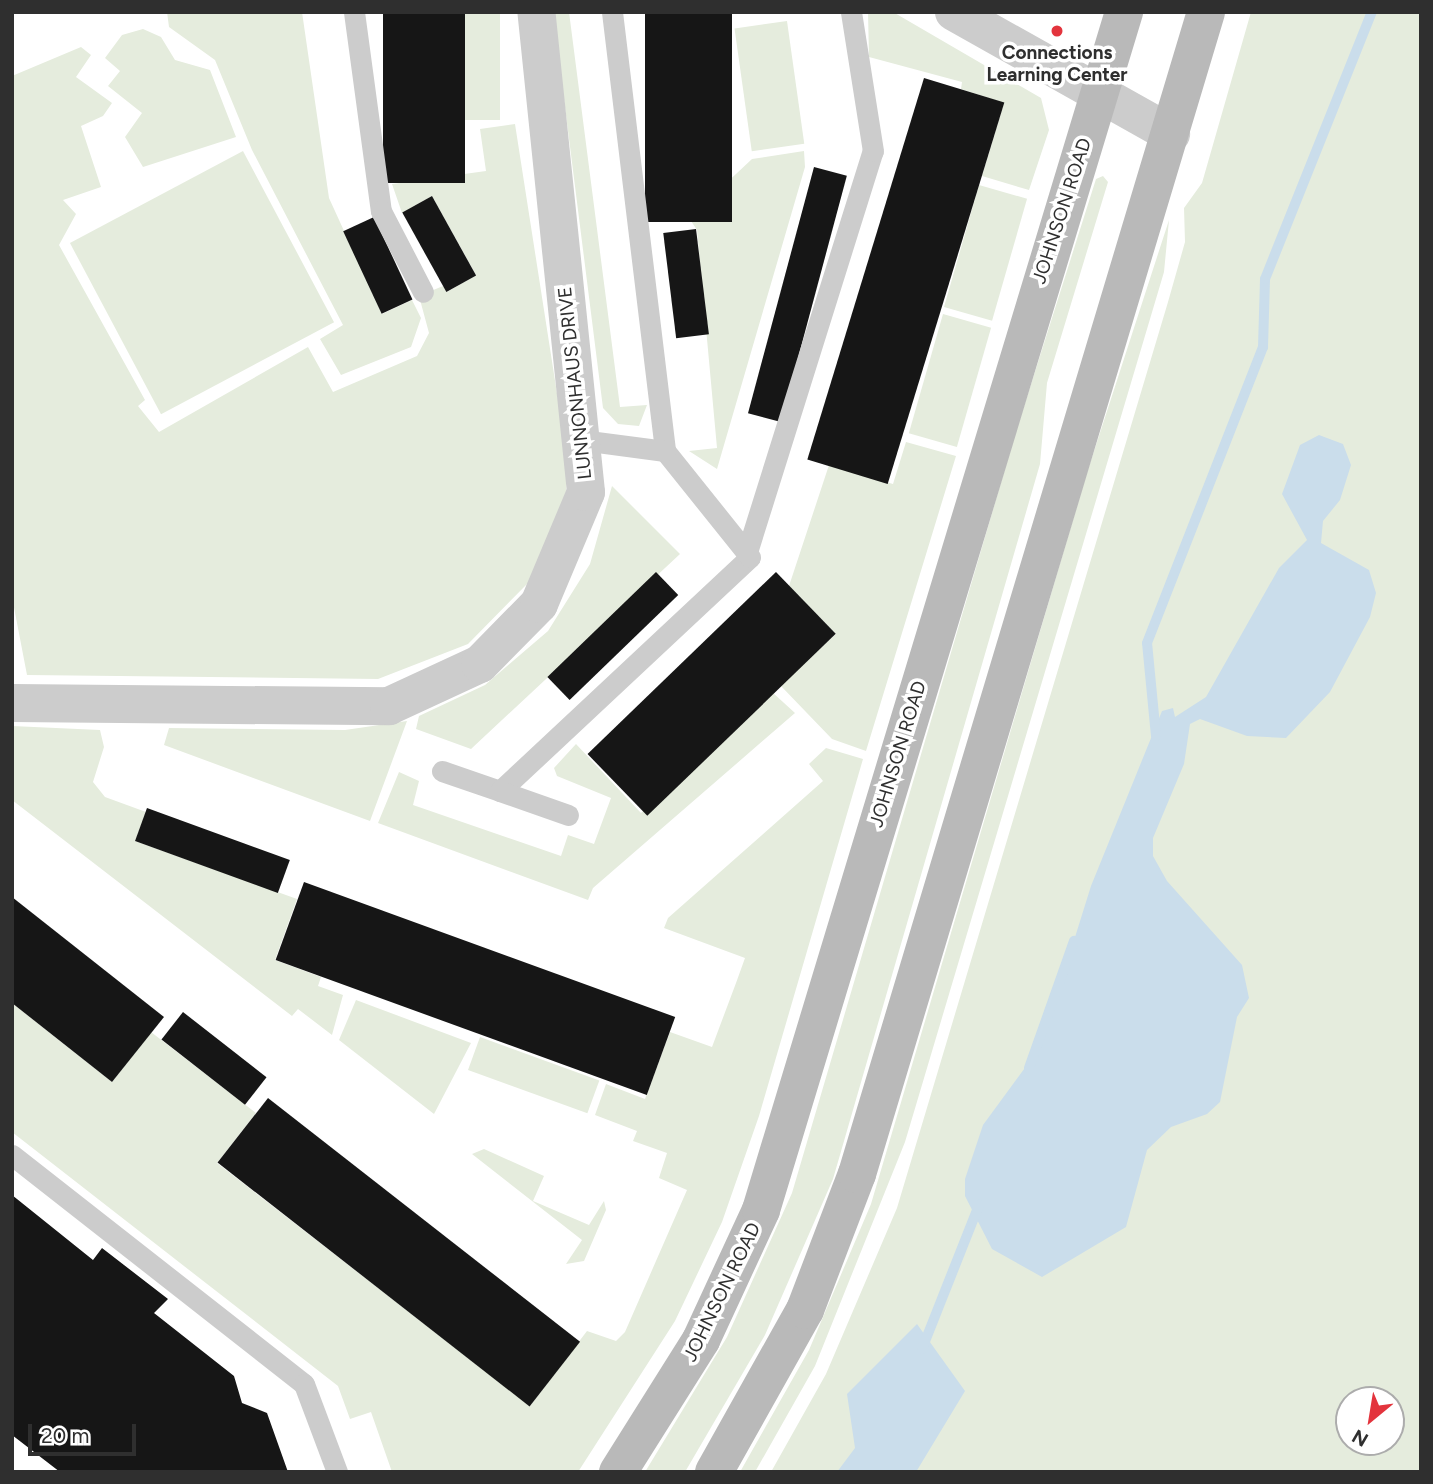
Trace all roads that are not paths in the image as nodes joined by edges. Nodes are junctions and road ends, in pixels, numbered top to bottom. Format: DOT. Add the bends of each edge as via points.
graph roads {
  1 [pos="354,12"];
  2 [pos="536,12"];
  3 [pos="612,12"];
  4 [pos="852,12"];
  5 [pos="954,12"];
  6 [pos="1125,12"];
  7 [pos="1206,12"];
  8 [pos="1098,97"];
  9 [pos="1171,134"];
  10 [pos="423,292"];
  11 [pos="581,440"];
  12 [pos="665,450"];
  13 [pos="747,552"];
  14 [pos="12,703"];
  15 [pos="442,771"];
  16 [pos="500,791"];
  17 [pos="568,815"];
  18 [pos="12,1155"];
  19 [pos="337,1472"];
  20 [pos="618,1472"];
  21 [pos="714,1472"];
  1 -- 10 [label="lane" via="381,211"];
  2 -- 11 [label="street, LUNNONHAUS DRIVE"];
  3 -- 12 [label="lane"];
  4 -- 13 [label="lane" via="873,151"];
  5 -- 8 [label="street"];
  6 -- 8 [label="main road, JOHNSON ROAD"];
  7 -- 9 [label="main road"];
  8 -- 9 [label="street"];
  8 -- 20 [label="main road, JOHNSON ROAD" via="761,1210 702,1340"];
  9 -- 21 [label="main road" via="1080,418 857,1174 805,1310"];
  11 -- 12 [label="lane"];
  11 -- 14 [label="street, LUNNONHAUS DRIVE" via="586,492 539,604 480,664 389,706"];
  12 -- 13 [label="lane"];
  13 -- 16 [label="lane" via="750,557"];
  15 -- 16 [label="lane"];
  16 -- 17 [label="lane"];
  18 -- 19 [label="lane" via="304,1384"];
}
